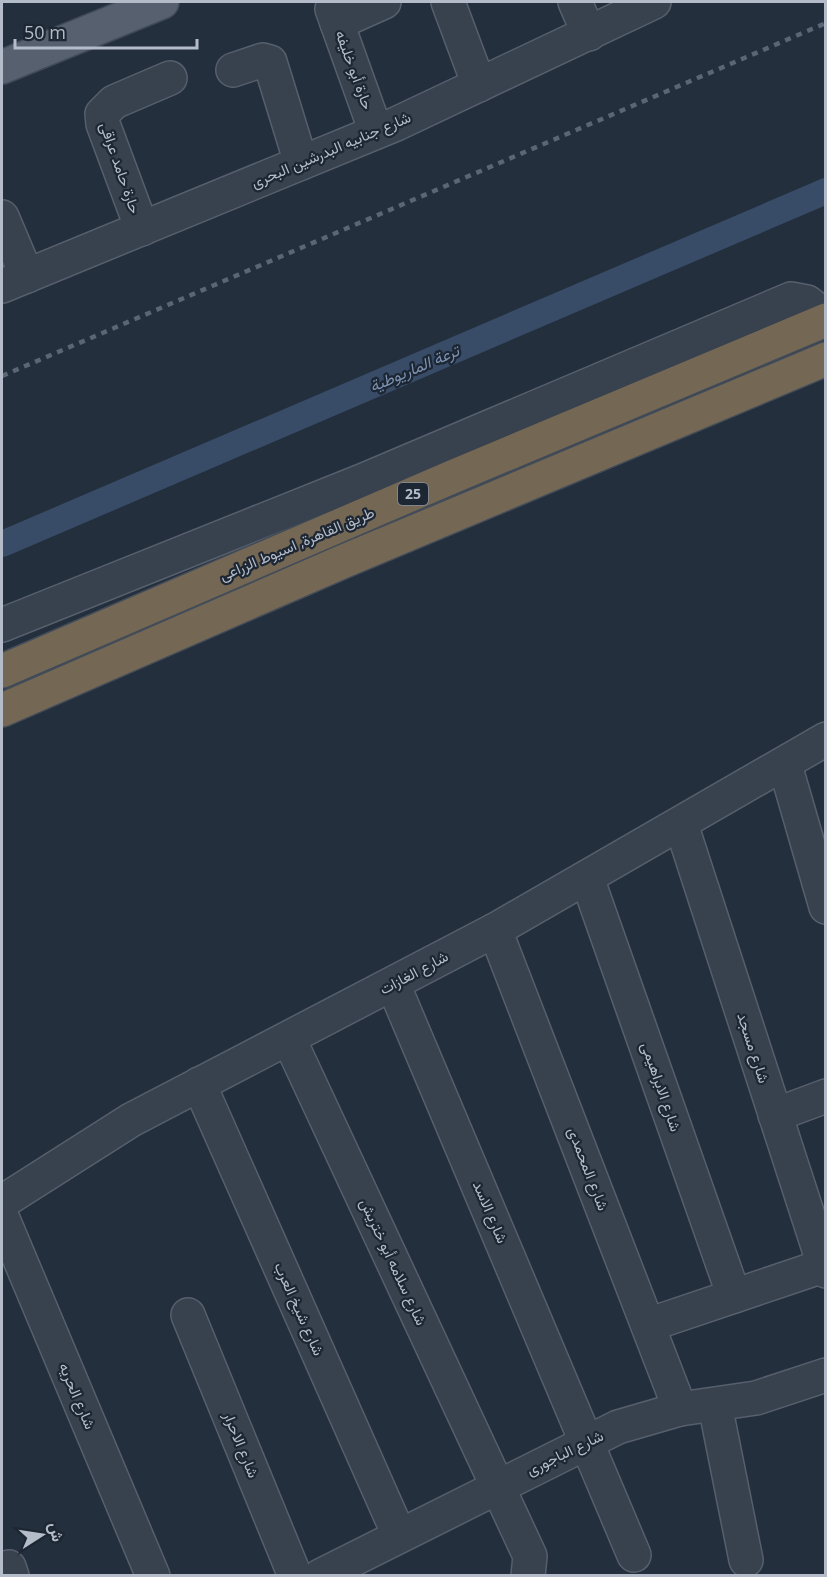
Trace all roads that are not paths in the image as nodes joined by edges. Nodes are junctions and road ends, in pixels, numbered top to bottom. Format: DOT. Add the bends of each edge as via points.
graph roads {
  1 [pos="162,2"];
  2 [pos="384,2"];
  3 [pos="448,2"];
  4 [pos="575,2"];
  5 [pos="654,2"];
  6 [pos="119,9"];
  7 [pos="589,34"];
  8 [pos="4,61"];
  9 [pos="233,70"];
  10 [pos="170,78"];
  11 [pos="479,85"];
  12 [pos="376,132"];
  13 [pos="301,163"];
  14 [pos="2,217"];
  15 [pos="142,229"];
  16 [pos="14,281"];
  17 [pos="825,318"];
  18 [pos="825,359"];
  19 [pos="2,625"];
  20 [pos="2,671"];
  21 [pos="2,710"];
  22 [pos="825,740"];
  23 [pos="785,765"];
  24 [pos="681,824"];
  25 [pos="587,878"];
  26 [pos="825,907"];
  27 [pos="495,930"];
  28 [pos="393,984"];
  29 [pos="289,1039"];
  30 [pos="200,1084"];
  31 [pos="825,1096"];
  32 [pos="775,1115"];
  33 [pos="2,1202"];
  34 [pos="2,1217"];
  35 [pos="825,1267"];
  36 [pos="734,1296"];
  37 [pos="188,1315"];
  38 [pos="648,1325"];
  39 [pos="825,1375"];
  40 [pos="715,1405"];
  41 [pos="680,1409"];
  42 [pos="587,1440"];
  43 [pos="497,1485"];
  44 [pos="399,1535"];
  45 [pos="634,1555"];
  46 [pos="746,1560"];
  47 [pos="153,1575"];
  48 [pos="295,1575"];
  49 [pos="320,1575"];
  50 [pos="528,1575"];
  1 -- 6 [label="main road"];
  2 -- 12 [label="street, حارة أبو خليفه" via="334,16"];
  3 -- 11 [label="street"];
  4 -- 7 [label="street"];
  5 -- 7 [label="street, شارع جنابيه البدرشين البحرى"];
  6 -- 8 [label="main road"];
  7 -- 11 [label="street, شارع جنابيه البدرشين البحرى"];
  9 -- 13 [label="street" via="263,60 270,62"];
  10 -- 15 [label="street, حارة حامد عراقى" via="114,102 102,114"];
  11 -- 12 [label="street, شارع جنابيه البدرشين البحرى"];
  12 -- 13 [label="street, شارع جنابيه البدرشين البحرى"];
  13 -- 15 [label="street, شارع جنابيه البدرشين البحرى"];
  14 -- 16 [label="street"];
  15 -- 16 [label="street, شارع جنابيه البدرشين البحرى"];
  17 -- 19 [label="street" via="807,302 791,299 364,480"];
  17 -- 20 [label="highway, طريق القاهرة, اسيوط الزراعى / 25"];
  18 -- 21 [label="highway, 25"];
  22 -- 23 [label="street, شارع الغازات"];
  23 -- 24 [label="street, شارع الغازات"];
  23 -- 26 [label="street"];
  24 -- 25 [label="street, شارع الغازات"];
  24 -- 32 [label="street, شارع مسجد"];
  25 -- 27 [label="street, شارع الغازات"];
  25 -- 36 [label="street, شارع الابراهيمى"];
  27 -- 28 [label="street, شارع الغازات"];
  27 -- 38 [label="street, شارع المحمدى"];
  28 -- 29 [label="street, شارع الغازات"];
  28 -- 42 [label="street, شارع الاسد"];
  29 -- 30 [label="street, شارع الغازات"];
  29 -- 43 [label="street, شارع سلامه أبو ختريش"];
  30 -- 33 [label="street, شارع الغازات" via="122,1125"];
  30 -- 44 [label="street, شارع شيخ العرب"];
  31 -- 32 [label="street"];
  32 -- 35 [label="street, شارع مسجد"];
  34 -- 47 [label="street, شارع الحريه"];
  35 -- 36 [label="street"];
  36 -- 38 [label="street"];
  37 -- 48 [label="street, شارع الاحرار"];
  38 -- 41 [label="street, شارع المحمدى"];
  39 -- 40 [label="street, شارع الباجورى" via="756,1398"];
  40 -- 41 [label="street, شارع الباجورى"];
  40 -- 46 [label="street"];
  41 -- 42 [label="street, شارع الباجورى"];
  42 -- 43 [label="street, شارع الباجورى"];
  42 -- 45 [label="street, شارع الاسد"];
  43 -- 44 [label="street, شارع الباجورى"];
  43 -- 50 [label="street, شارع سلامه أبو ختريش" via="530,1556"];
  44 -- 49 [label="street, شارع الباجورى"];
}
